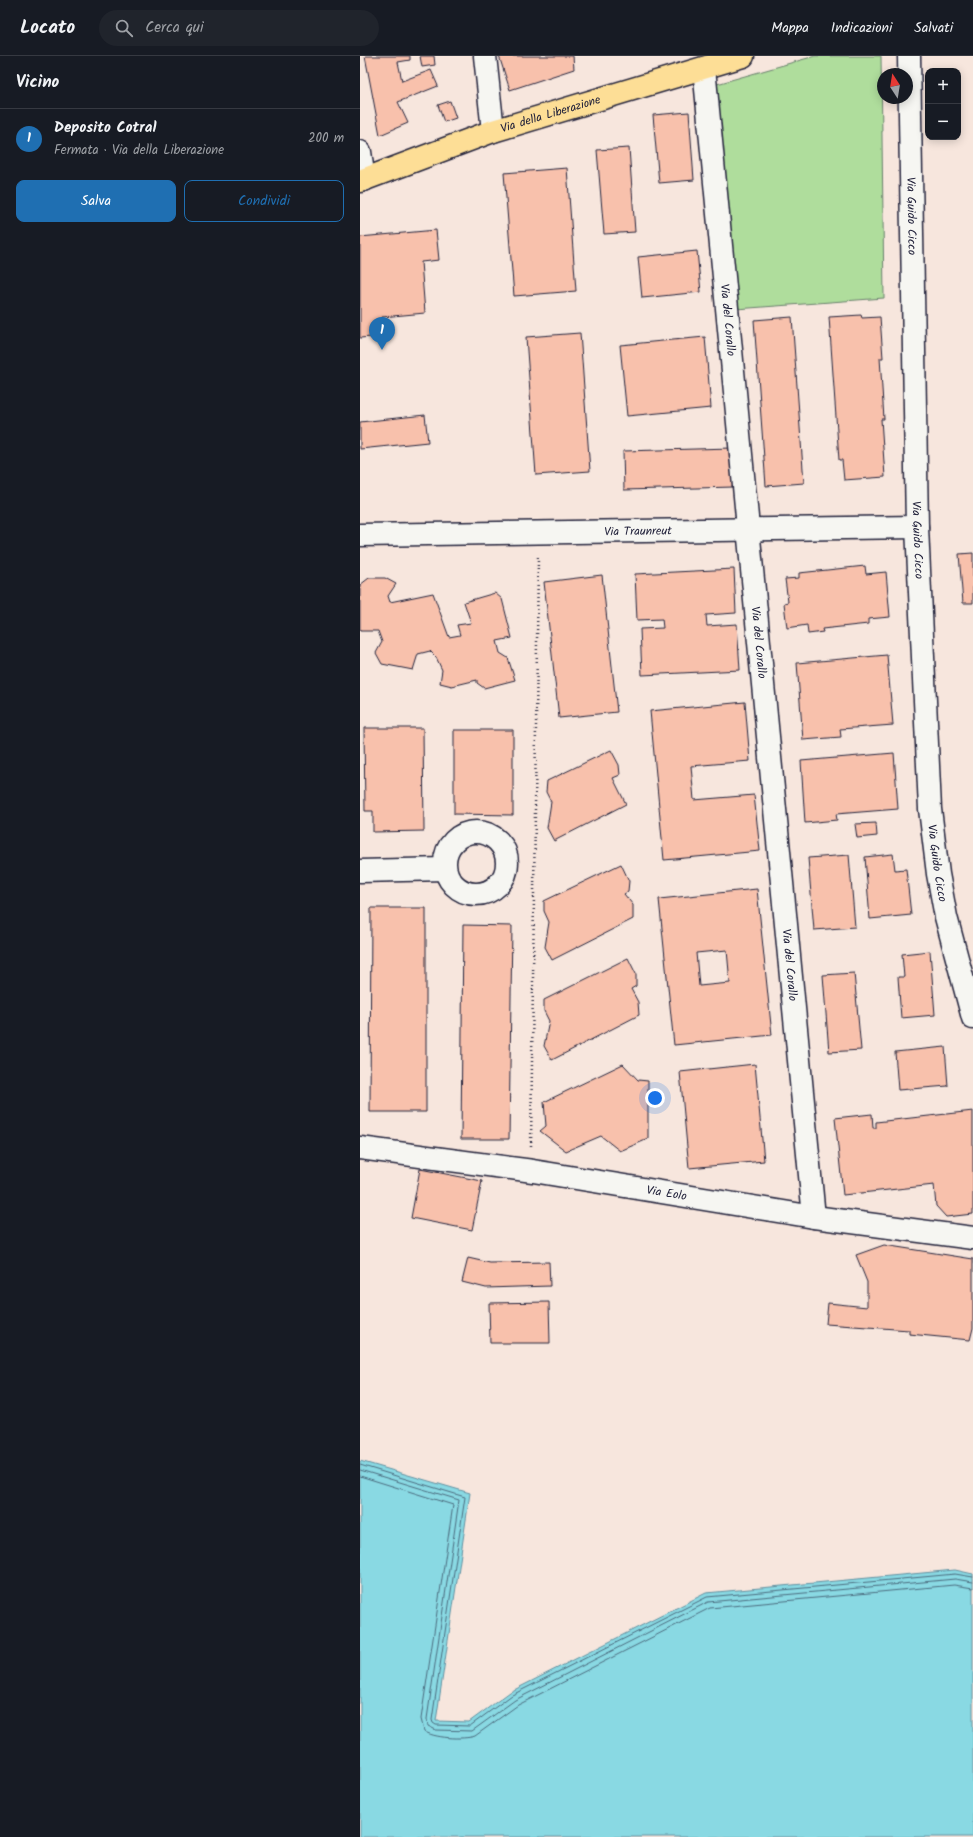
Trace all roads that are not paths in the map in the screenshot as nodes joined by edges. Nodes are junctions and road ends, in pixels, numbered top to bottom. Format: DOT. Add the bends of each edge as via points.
graph roads {
  1 [pos="485,56"];
  2 [pos="743,56"];
  3 [pos="908,56"];
  4 [pos="704,68"];
  5 [pos="493,131"];
  6 [pos="360,152"];
  7 [pos="362,180"];
  8 [pos="916,527"];
  9 [pos="749,529"];
  10 [pos="360,535"];
  11 [pos="445,870"];
  12 [pos="360,871"];
  13 [pos="973,1018"];
  14 [pos="360,1148"];
  15 [pos="814,1217"];
  16 [pos="973,1238"];
  1 -- 5 [label="street"];
  2 -- 4 [label="main road, Via della Liberazione"];
  3 -- 8 [label="street, Via Guido Cicco"];
  4 -- 5 [label="main road, Via della Liberazione"];
  4 -- 9 [label="street, Via del Corallo"];
  5 -- 7 [label="main road, Via della Liberazione"];
  6 -- 7 [label="street"];
  8 -- 9 [label="street, Via Traunreut"];
  8 -- 13 [label="street, Via Guido Cicco" via="932,832 946,917"];
  9 -- 10 [label="street, Via Traunreut"];
  9 -- 15 [label="street, Via del Corallo"];
  11 -- 12 [label="street"];
  14 -- 15 [label="street, Via Eolo" via="533,1171"];
  15 -- 16 [label="street, Via Eolo"];
}
